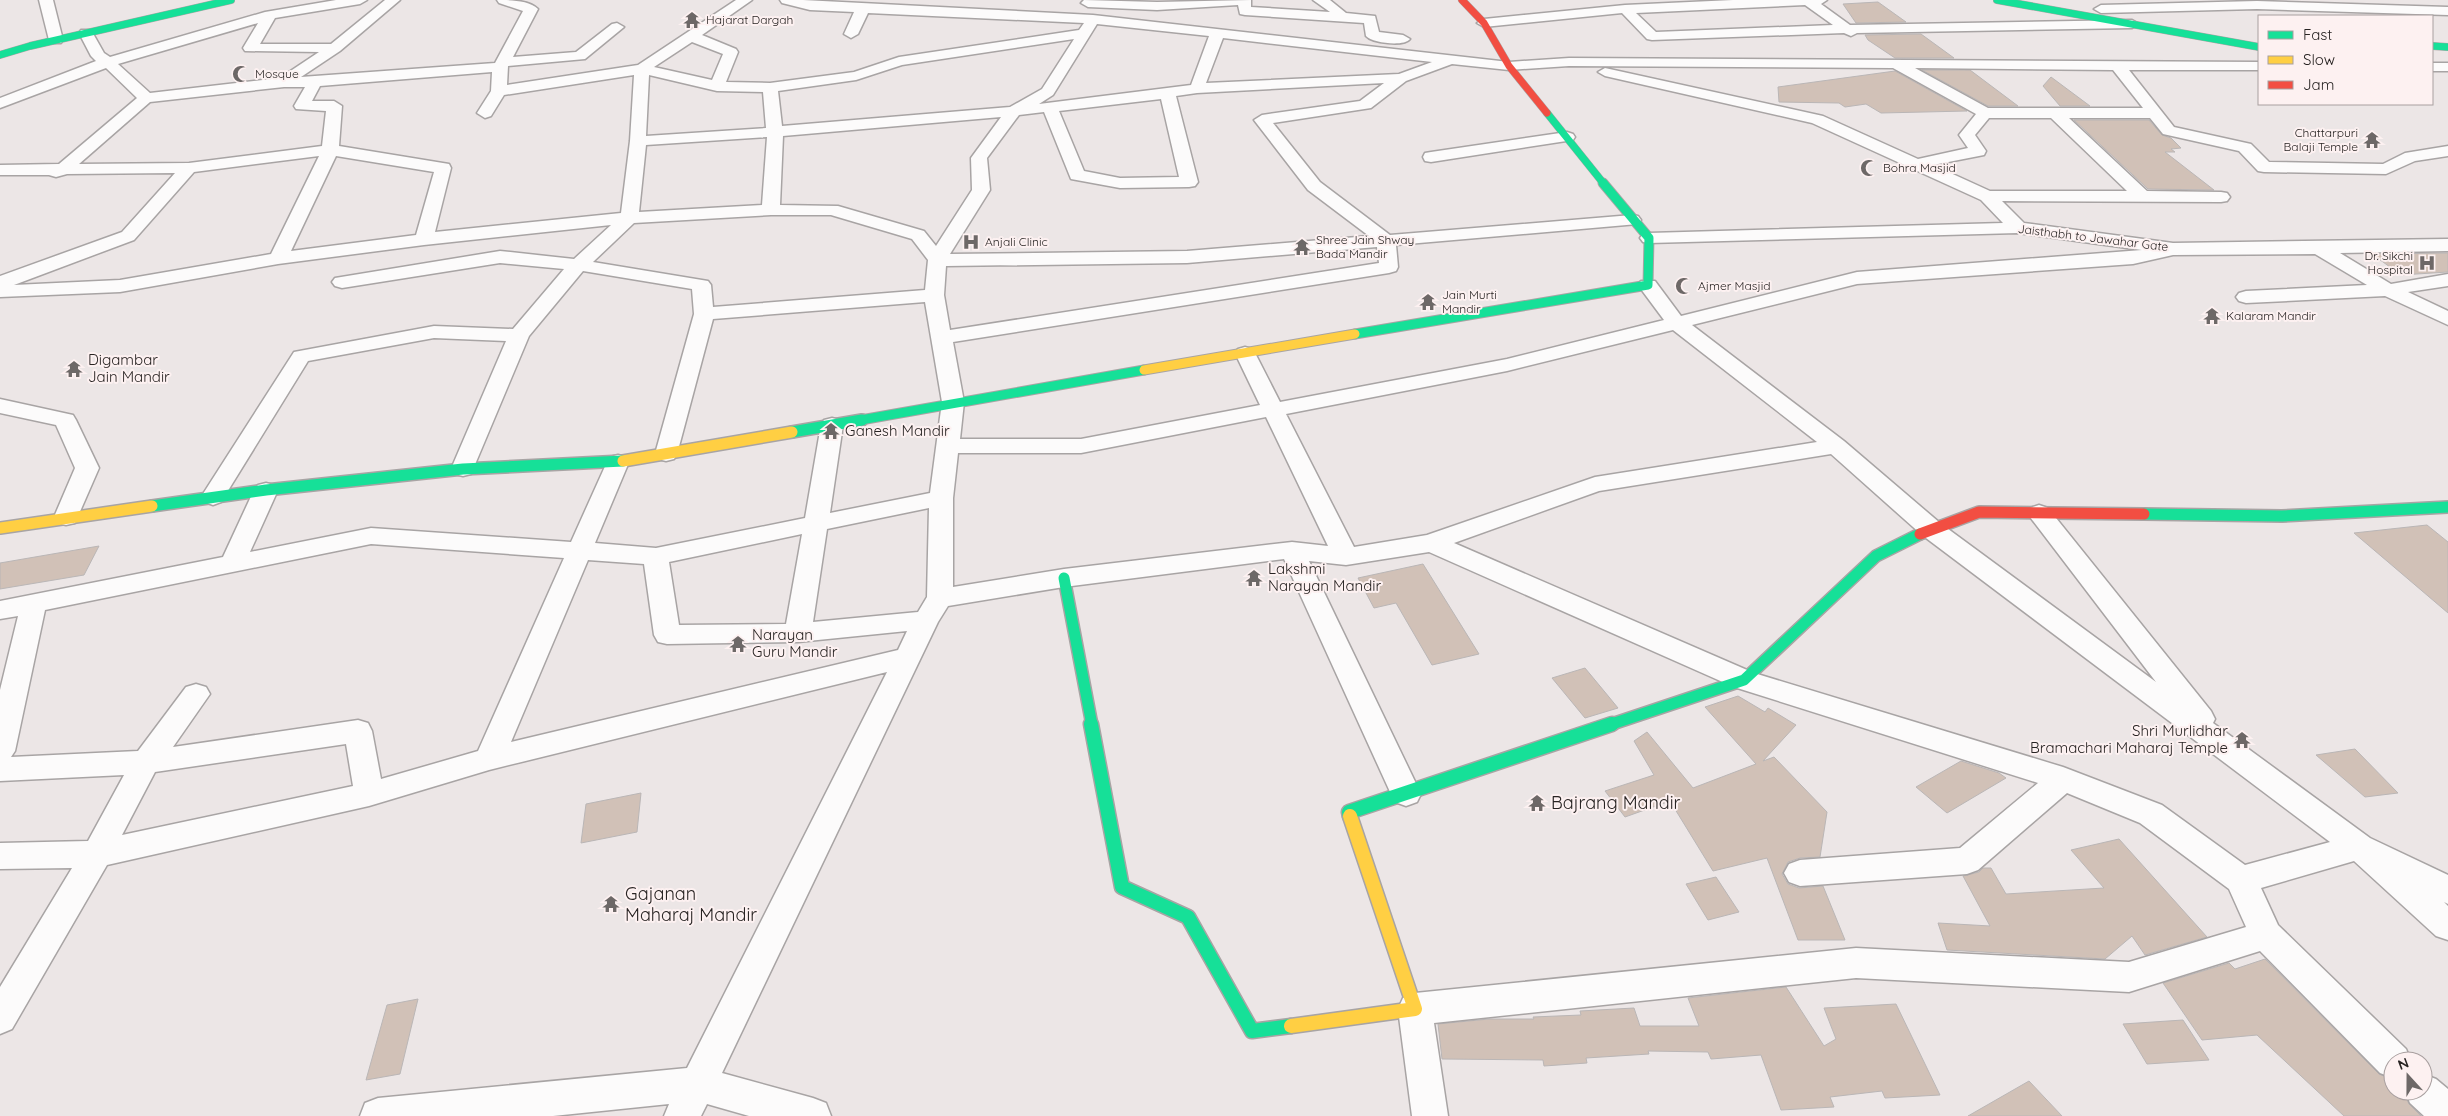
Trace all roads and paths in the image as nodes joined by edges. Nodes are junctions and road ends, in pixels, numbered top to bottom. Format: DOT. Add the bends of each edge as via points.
graph roads {
  1 [pos="46,0"];
  2 [pos="231,0"];
  3 [pos="360,0"];
  4 [pos="393,0"];
  5 [pos="504,0"];
  6 [pos="746,0"];
  7 [pos="788,0"];
  8 [pos="825,0"];
  9 [pos="1244,0"];
  10 [pos="1320,0"];
  11 [pos="1462,0"];
  12 [pos="1815,0"];
  13 [pos="1997,0"];
  14 [pos="2033,0"];
  15 [pos="2424,0"];
  16 [pos="1078,3"];
  17 [pos="2189,3"];
  18 [pos="2253,3"];
  19 [pos="810,6"];
  20 [pos="863,8"];
  21 [pos="1625,9"];
  22 [pos="2088,9"];
  23 [pos="2445,12"];
  24 [pos="2270,15"];
  25 [pos="270,16"];
  26 [pos="1342,18"];
  27 [pos="1484,23"];
  28 [pos="2132,24"];
  29 [pos="1090,26"];
  30 [pos="617,27"];
  31 [pos="1846,29"];
  32 [pos="86,33"];
  33 [pos="851,34"];
  34 [pos="1217,34"];
  35 [pos="691,36"];
  36 [pos="2258,36"];
  37 [pos="56,40"];
  38 [pos="1412,40"];
  39 [pos="2433,46"];
  40 [pos="1480,47"];
  41 [pos="2258,47"];
  42 [pos="2448,47"];
  43 [pos="335,48"];
  44 [pos="1500,49"];
  45 [pos="2433,54"];
  46 [pos="2448,54"];
  47 [pos="0,55"];
  48 [pos="103,59"];
  49 [pos="1453,59"];
  50 [pos="1568,62"];
  51 [pos="1894,63"];
  52 [pos="501,64"];
  53 [pos="1508,66"];
  54 [pos="2118,66"];
  55 [pos="2258,66"];
  56 [pos="2433,67"];
  57 [pos="2448,67"];
  58 [pos="642,68"];
  59 [pos="36,74"];
  60 [pos="1401,78"];
  61 [pos="284,82"];
  62 [pos="315,82"];
  63 [pos="717,86"];
  64 [pos="770,88"];
  65 [pos="1197,88"];
  66 [pos="499,91"];
  67 [pos="1168,94"];
  68 [pos="146,98"];
  69 [pos="0,103"];
  70 [pos="1050,107"];
  71 [pos="1014,112"];
  72 [pos="485,113"];
  73 [pos="1985,113"];
  74 [pos="2055,113"];
  75 [pos="2155,113"];
  76 [pos="775,132"];
  77 [pos="1567,137"];
  78 [pos="638,141"];
  79 [pos="330,150"];
  80 [pos="2448,151"];
  81 [pos="1431,157"];
  82 [pos="1916,164"];
  83 [pos="189,168"];
  84 [pos="0,170"];
  85 [pos="61,171"];
  86 [pos="0,187"];
  87 [pos="1987,196"];
  88 [pos="2143,197"];
  89 [pos="2221,197"];
  90 [pos="771,210"];
  91 [pos="628,218"];
  92 [pos="1632,220"];
  93 [pos="2018,228"];
  94 [pos="1649,238"];
  95 [pos="424,239"];
  96 [pos="1386,240"];
  97 [pos="2448,245"];
  98 [pos="2319,248"];
  99 [pos="2173,249"];
  100 [pos="278,258"];
  101 [pos="937,260"];
  102 [pos="578,265"];
  103 [pos="2448,280"];
  104 [pos="342,282"];
  105 [pos="0,283"];
  106 [pos="1648,285"];
  107 [pos="2388,290"];
  108 [pos="0,291"];
  109 [pos="934,296"];
  110 [pos="2246,297"];
  111 [pos="704,314"];
  112 [pos="2448,319"];
  113 [pos="1676,322"];
  114 [pos="520,334"];
  115 [pos="941,338"];
  116 [pos="1245,353"];
  117 [pos="953,402"];
  118 [pos="0,406"];
  119 [pos="1272,410"];
  120 [pos="832,425"];
  121 [pos="947,446"];
  122 [pos="1836,446"];
  123 [pos="666,454"];
  124 [pos="618,462"];
  125 [pos="464,469"];
  126 [pos="266,490"];
  127 [pos="213,497"];
  128 [pos="941,498"];
  129 [pos="2448,508"];
  130 [pos="2039,513"];
  131 [pos="66,517"];
  132 [pos="816,523"];
  133 [pos="0,528"];
  134 [pos="1931,529"];
  135 [pos="1431,543"];
  136 [pos="579,550"];
  137 [pos="1292,550"];
  138 [pos="656,556"];
  139 [pos="1346,557"];
  140 [pos="233,562"];
  141 [pos="1064,578"];
  142 [pos="34,602"];
  143 [pos="933,609"];
  144 [pos="0,610"];
  145 [pos="798,633"];
  146 [pos="908,656"];
  147 [pos="1744,680"];
  148 [pos="196,694"];
  149 [pos="2221,744"];
  150 [pos="0,751"];
  151 [pos="489,759"];
  152 [pos="146,762"];
  153 [pos="0,769"];
  154 [pos="2063,779"];
  155 [pos="369,794"];
  156 [pos="1406,794"];
  157 [pos="2359,847"];
  158 [pos="97,854"];
  159 [pos="0,856"];
  160 [pos="1800,873"];
  161 [pos="2241,880"];
  162 [pos="2448,890"];
  163 [pos="2448,926"];
  164 [pos="2266,935"];
  165 [pos="1415,1009"];
  166 [pos="0,1018"];
  167 [pos="2383,1051"];
  168 [pos="698,1084"];
  169 [pos="2433,1100"];
  170 [pos="2448,1113"];
  171 [pos="378,1116"];
  172 [pos="682,1116"];
  173 [pos="813,1116"];
  174 [pos="1430,1116"];
  1 -- 37 [label="street"];
  2 -- 32 [label="street"];
  3 -- 25 [label="street"];
  4 -- 43 [label="street"];
  5 -- 52 [label="street" via="531,8"];
  6 -- 35 [label="street"];
  7 -- 19 [label="street"];
  8 -- 19 [label="street"];
  9 -- 16 [label="street" via="1157,6"];
  9 -- 26 [label="street" via="1245,11"];
  10 -- 26 [label="street" via="1334,8"];
  11 -- 27 [label="street"];
  12 -- 21 [label="street"];
  12 -- 31 [label="street"];
  13 -- 28 [label="street"];
  14 -- 22 [label="street"];
  15 -- 23 [label="street"];
  17 -- 18 [label="street"];
  17 -- 22 [label="street"];
  18 -- 23 [label="street"];
  18 -- 24 [label="street"];
  19 -- 20 [label="street"];
  20 -- 29 [label="street"];
  20 -- 33 [label="street"];
  21 -- 27 [label="street"];
  21 -- 31 [label="street" via="1652,36"];
  22 -- 36 [label="street"];
  25 -- 43 [label="street" via="250,48"];
  25 -- 48 [label="street"];
  26 -- 38 [label="street" via="1370,19 1373,36"];
  27 -- 44 [label="street"];
  28 -- 31 [label="street"];
  28 -- 41 [label="street"];
  29 -- 34 [label="street"];
  29 -- 64 [label="street" via="899,61 856,76"];
  29 -- 71 [label="street" via="1048,92"];
  30 -- 52 [label="street" via="580,56"];
  31 -- 51 [label="street"];
  32 -- 37 [label="street"];
  32 -- 48 [label="street"];
  34 -- 49 [label="street"];
  34 -- 65 [label="street"];
  35 -- 58 [label="street"];
  35 -- 63 [label="street" via="731,52"];
  37 -- 47 [label="street"];
  39 -- 42 [label="street"];
  40 -- 44 [label="street"];
  43 -- 61 [label="street"];
  44 -- 53 [label="street"];
  45 -- 46 [label="street"];
  48 -- 59 [label="street"];
  48 -- 68 [label="street"];
  48 -- 69 [label="street"];
  49 -- 53 [label="street"];
  49 -- 60 [label="street"];
  50 -- 51 [label="street"];
  50 -- 53 [label="street"];
  50 -- 82 [label="street" via="1817,118"];
  51 -- 54 [label="street"];
  51 -- 73 [label="street"];
  52 -- 62 [label="street"];
  52 -- 66 [label="street"];
  53 -- 77 [label="street"];
  54 -- 55 [label="street"];
  54 -- 75 [label="street"];
  56 -- 57 [label="street"];
  58 -- 63 [label="street"];
  58 -- 66 [label="street"];
  58 -- 78 [label="street"];
  60 -- 65 [label="street"];
  60 -- 96 [label="street" via="1365,105 1262,120 1314,186"];
  61 -- 62 [label="street"];
  61 -- 68 [label="street"];
  62 -- 79 [label="street" via="302,106 334,106"];
  63 -- 64 [label="street"];
  64 -- 76 [label="street"];
  65 -- 67 [label="street"];
  66 -- 72 [label="street"];
  67 -- 70 [label="street"];
  67 -- 70 [label="street" via="1189,182 1120,183 1077,175"];
  68 -- 85 [label="street"];
  70 -- 71 [label="street"];
  71 -- 76 [label="street"];
  71 -- 101 [label="street" via="979,158 981,190"];
  73 -- 74 [label="street"];
  73 -- 82 [label="street" via="1967,135 1978,151"];
  74 -- 75 [label="street"];
  74 -- 88 [label="street"];
  75 -- 80 [label="street" via="2169,130 2245,147 2264,167 2386,170 2411,157"];
  76 -- 78 [label="street"];
  76 -- 90 [label="street"];
  77 -- 81 [label="street"];
  77 -- 92 [label="street"];
  78 -- 91 [label="street"];
  79 -- 83 [label="street"];
  79 -- 95 [label="street" via="443,168"];
  79 -- 100 [label="street"];
  82 -- 87 [label="street"];
  83 -- 85 [label="street"];
  83 -- 105 [label="street" via="128,236"];
  84 -- 85 [label="street"];
  85 -- 86 [label="street"];
  87 -- 88 [label="street"];
  87 -- 93 [label="street"];
  88 -- 89 [label="street"];
  90 -- 91 [label="street"];
  90 -- 101 [label="street" via="832,210 910,232 918,235"];
  91 -- 95 [label="street"];
  91 -- 102 [label="street"];
  92 -- 94 [label="street"];
  92 -- 96 [label="street"];
  93 -- 94 [label="street, Jaisthabh to Jawahar Gate"];
  93 -- 99 [label="street, Jaisthabh to Jawahar Gate"];
  94 -- 106 [label="street"];
  95 -- 100 [label="street"];
  96 -- 101 [label="street" via="1187,257"];
  96 -- 115 [label="street" via="1389,267"];
  97 -- 98 [label="street, Jaisthabh to Jawahar Gate"];
  98 -- 99 [label="street, Jaisthabh to Jawahar Gate"];
  98 -- 107 [label="street"];
  99 -- 113 [label="street" via="2133,258 1857,278"];
  100 -- 108 [label="street" via="120,286"];
  101 -- 109 [label="street"];
  102 -- 104 [label="street" via="500,257"];
  102 -- 111 [label="street" via="701,285"];
  102 -- 114 [label="street"];
  103 -- 107 [label="street"];
  106 -- 113 [label="street"];
  106 -- 116 [label="street"];
  107 -- 110 [label="street"];
  107 -- 112 [label="street"];
  109 -- 111 [label="street"];
  109 -- 115 [label="street"];
  111 -- 123 [label="street"];
  113 -- 119 [label="street" via="1507,365"];
  113 -- 122 [label="street"];
  114 -- 125 [label="street"];
  114 -- 127 [label="street" via="434,332 301,356"];
  115 -- 117 [label="street"];
  116 -- 117 [label="street"];
  116 -- 119 [label="street"];
  117 -- 120 [label="street"];
  117 -- 121 [label="street"];
  118 -- 131 [label="street" via="65,420 87,468"];
  119 -- 121 [label="street" via="1081,446"];
  119 -- 139 [label="street"];
  120 -- 123 [label="street"];
  120 -- 132 [label="street"];
  121 -- 128 [label="street"];
  122 -- 134 [label="street"];
  122 -- 135 [label="street" via="1595,484"];
  123 -- 124 [label="street"];
  124 -- 125 [label="street"];
  124 -- 136 [label="street"];
  125 -- 126 [label="street"];
  126 -- 127 [label="street"];
  126 -- 140 [label="street"];
  127 -- 131 [label="street"];
  128 -- 132 [label="street"];
  128 -- 143 [label="street"];
  129 -- 130 [label="street" via="2282,516"];
  130 -- 134 [label="street" via="1979,512"];
  130 -- 149 [label="street"];
  131 -- 133 [label="street"];
  132 -- 138 [label="street"];
  132 -- 145 [label="street"];
  134 -- 147 [label="street" via="1876,556"];
  134 -- 149 [label="street"];
  135 -- 139 [label="street"];
  135 -- 147 [label="street"];
  136 -- 138 [label="street"];
  136 -- 140 [label="street" via="370,536"];
  136 -- 151 [label="street"];
  137 -- 139 [label="street"];
  137 -- 141 [label="street"];
  137 -- 156 [label="street"];
  138 -- 145 [label="street" via="667,635"];
  140 -- 142 [label="street"];
  141 -- 143 [label="street"];
  141 -- 165 [label="street" via="1122,887 1188,917 1252,1031"];
  142 -- 144 [label="street"];
  142 -- 150 [label="street"];
  143 -- 145 [label="street"];
  143 -- 146 [label="street"];
  146 -- 151 [label="street"];
  146 -- 168 [label="street"];
  147 -- 154 [label="street"];
  147 -- 156 [label="street"];
  148 -- 152 [label="street"];
  149 -- 157 [label="street"];
  151 -- 155 [label="street"];
  152 -- 153 [label="street"];
  152 -- 155 [label="street" via="358,730"];
  152 -- 158 [label="street"];
  154 -- 160 [label="street" via="1967,861"];
  154 -- 161 [label="street" via="2151,814"];
  155 -- 158 [label="street"];
  156 -- 165 [label="street" via="1349,812"];
  157 -- 161 [label="street"];
  157 -- 162 [label="street"];
  157 -- 163 [label="street"];
  158 -- 159 [label="street"];
  158 -- 166 [label="street"];
  161 -- 164 [label="street"];
  164 -- 165 [label="street" via="2129,977 1856,963"];
  164 -- 167 [label="street"];
  165 -- 174 [label="street"];
  168 -- 171 [label="street"];
  168 -- 172 [label="street"];
  168 -- 173 [label="street"];
  169 -- 170 [label="street"];
}
